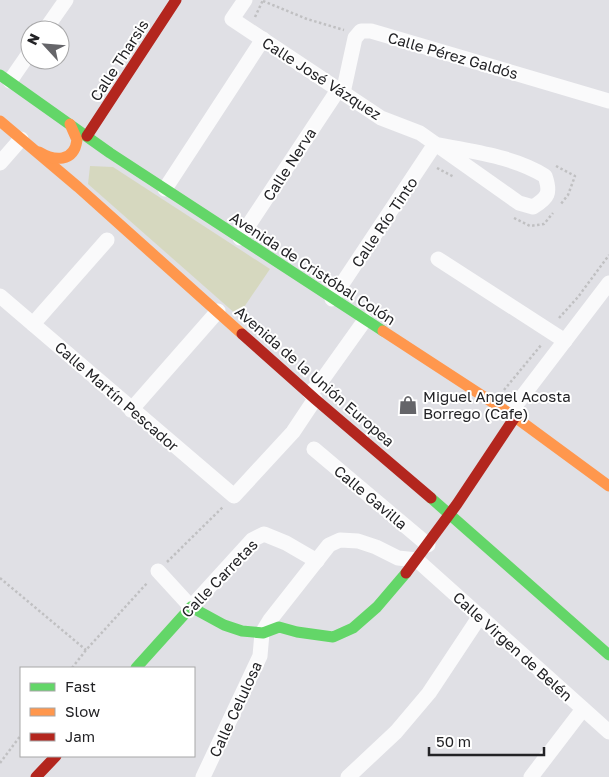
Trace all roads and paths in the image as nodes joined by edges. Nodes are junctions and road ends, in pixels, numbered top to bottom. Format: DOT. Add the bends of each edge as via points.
graph roads {
  1 [pos="66,0"];
  2 [pos="176,0"];
  3 [pos="245,0"];
  4 [pos="263,0"];
  5 [pos="53,20"];
  6 [pos="349,31"];
  7 [pos="263,39"];
  8 [pos="20,62"];
  9 [pos="5,78"];
  10 [pos="341,92"];
  11 [pos="609,100"];
  12 [pos="0,121"];
  13 [pos="70,124"];
  14 [pos="87,136"];
  15 [pos="20,139"];
  16 [pos="435,144"];
  17 [pos="32,148"];
  18 [pos="110,153"];
  19 [pos="95,154"];
  20 [pos="466,156"];
  21 [pos="549,162"];
  22 [pos="0,163"];
  23 [pos="429,164"];
  24 [pos="75,171"];
  25 [pos="460,180"];
  26 [pos="78,187"];
  27 [pos="165,189"];
  28 [pos="510,217"];
  29 [pos="240,238"];
  30 [pos="107,240"];
  31 [pos="609,255"];
  32 [pos="438,259"];
  33 [pos="609,283"];
  34 [pos="0,296"];
  35 [pos="332,299"];
  36 [pos="218,311"];
  37 [pos="365,320"];
  38 [pos="555,322"];
  39 [pos="34,324"];
  40 [pos="545,340"];
  41 [pos="565,341"];
  42 [pos="502,391"];
  43 [pos="313,396"];
  44 [pos="131,410"];
  45 [pos="512,415"];
  46 [pos="314,449"];
  47 [pos="606,478"];
  48 [pos="450,514"];
  49 [pos="428,545"];
  50 [pos="417,560"];
  51 [pos="317,561"];
  52 [pos="158,571"];
  53 [pos="0,578"];
  54 [pos="191,607"];
  55 [pos="480,616"];
  56 [pos="262,633"];
  57 [pos="86,650"];
  58 [pos="609,655"];
  59 [pos="137,667"];
  60 [pos="583,709"];
  61 [pos="609,732"];
  62 [pos="20,736"];
  63 [pos="55,757"];
  64 [pos="0,763"];
  65 [pos="538,775"];
  66 [pos="36,777"];
  67 [pos="203,777"];
  68 [pos="348,777"];
  1 -- 5 [label="street"];
  2 -- 14 [label="main road, Calle Tharsis"];
  3 -- 7 [label="street, Calle José Vázquez" via="232,19"];
  4 -- 6 [label="path" via="307,19"];
  7 -- 10 [label="street, Calle José Vázquez"];
  7 -- 27 [label="street"];
  8 -- 9 [label="street"];
  9 -- 13 [label="main road, Avenida de Cristóbal Colón"];
  10 -- 11 [label="street, Calle Pérez Galdós" via="355,38 360,31 371,30"];
  10 -- 16 [label="street, Calle José Vázquez" via="381,118 420,133"];
  10 -- 29 [label="street, Calle Nerva"];
  12 -- 15 [label="main road, Avenida de la Unión Europea"];
  13 -- 14 [label="main road, Avenida de Cristóbal Colón"];
  13 -- 17 [label="main road" via="77,138 71,154 63,159 51,158"];
  14 -- 18 [label="main road, Avenida de Cristóbal Colón"];
  15 -- 17 [label="main road, Avenida de la Unión Europea"];
  15 -- 22 [label="street"];
  16 -- 16 [label="street, Calle José Vázquez" via="520,203 532,207 544,200 549,188 546,176 532,167"];
  16 -- 35 [label="street, Calle Río Tinto"];
  17 -- 26 [label="main road, Avenida de la Unión Europea"];
  18 -- 19 [label="main road"];
  18 -- 27 [label="main road, Avenida de Cristóbal Colón"];
  20 -- 20 [label="street" via="465,159 527,202 541,199 545,190 539,177"];
  21 -- 28 [label="path" via="575,176 568,195 544,224 530,226"];
  23 -- 25 [label="path"];
  24 -- 26 [label="main road"];
  26 -- 36 [label="main road, Avenida de la Unión Europea"];
  27 -- 29 [label="main road, Avenida de Cristóbal Colón"];
  29 -- 35 [label="main road, Avenida de Cristóbal Colón"];
  30 -- 39 [label="street"];
  31 -- 38 [label="path"];
  32 -- 41 [label="street"];
  33 -- 41 [label="street"];
  34 -- 39 [label="street, Calle Martín Pescador"];
  35 -- 37 [label="main road, Avenida de Cristóbal Colón"];
  36 -- 43 [label="main road, Avenida de la Unión Europea"];
  36 -- 44 [label="street"];
  37 -- 43 [label="street"];
  37 -- 45 [label="main road, Avenida de Cristóbal Colón"];
  39 -- 44 [label="street, Calle Martín Pescador"];
  40 -- 42 [label="path"];
  41 -- 45 [label="street"];
  43 -- 44 [label="street, Calle Martín Pescador" via="293,432 234,496"];
  43 -- 48 [label="main road, Avenida de la Unión Europea"];
  45 -- 47 [label="main road, Avenida de Cristóbal Colón"];
  45 -- 48 [label="main road"];
  46 -- 49 [label="street, Calle Gavilla"];
  48 -- 49 [label="main road"];
  48 -- 58 [label="main road, Avenida de la Unión Europea"];
  49 -- 50 [label="main road"];
  50 -- 51 [label="street, Calle Celulosa" via="398,558 358,541 340,540 329,545"];
  50 -- 55 [label="street, Calle Virgen de Belén"];
  50 -- 56 [label="main road" via="355,629 334,638 279,627"];
  51 -- 54 [label="street, Calle Carretas" via="264,534 252,540"];
  51 -- 56 [label="street, Calle Celulosa"];
  52 -- 54 [label="street"];
  53 -- 57 [label="path"];
  54 -- 56 [label="main road" via="218,623 243,632"];
  54 -- 59 [label="main road, Calle Carretas"];
  55 -- 60 [label="street, Calle Virgen de Belén"];
  55 -- 68 [label="street" via="429,693 396,732"];
  56 -- 67 [label="street, Calle Celulosa" via="260,656"];
  60 -- 61 [label="street, Calle Virgen de Belén"];
  60 -- 65 [label="street"];
  62 -- 64 [label="path"];
  63 -- 66 [label="main road"];
}
